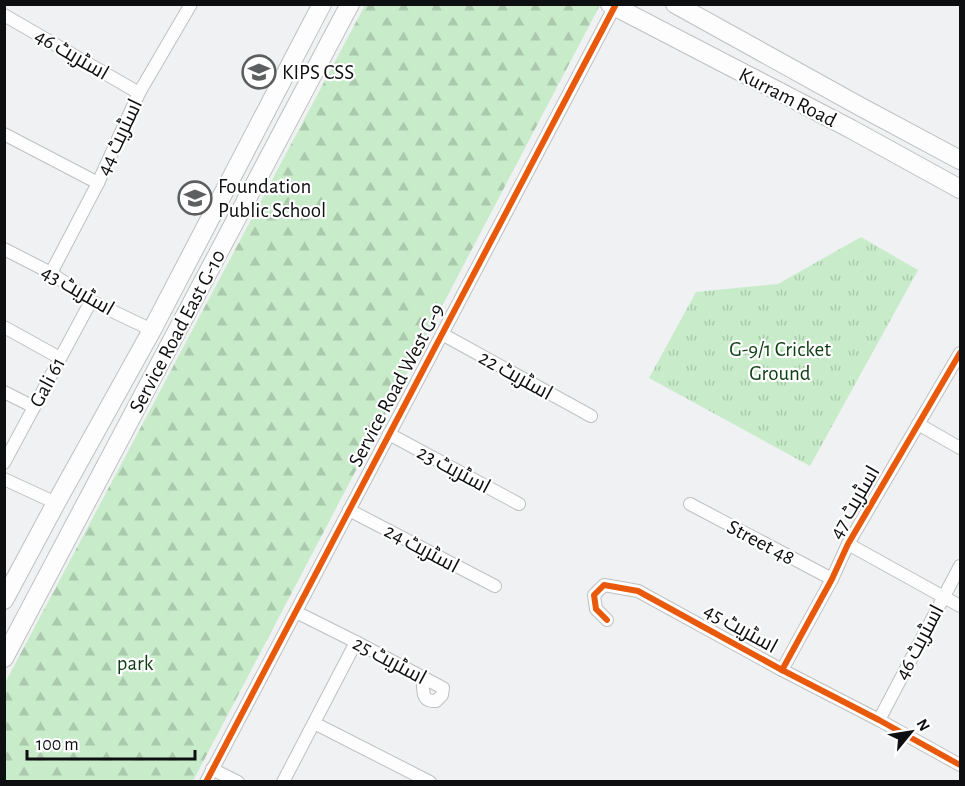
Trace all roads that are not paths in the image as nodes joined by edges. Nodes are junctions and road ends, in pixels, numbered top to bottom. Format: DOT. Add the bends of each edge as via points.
graph roads {
  1 [pos="191,4"];
  2 [pos="322,4"];
  3 [pos="350,4"];
  4 [pos="675,4"];
  5 [pos="614,5"];
  6 [pos="4,15"];
  7 [pos="139,93"];
  8 [pos="4,134"];
  9 [pos="960,160"];
  10 [pos="98,183"];
  11 [pos="960,189"];
  12 [pos="4,249"];
  13 [pos="51,273"];
  14 [pos="91,301"];
  15 [pos="4,327"];
  16 [pos="152,330"];
  17 [pos="442,334"];
  18 [pos="960,353"];
  19 [pos="60,358"];
  20 [pos="4,392"];
  21 [pos="33,407"];
  22 [pos="591,416"];
  23 [pos="918,424"];
  24 [pos="389,434"];
  25 [pos="960,448"];
  26 [pos="4,463"];
  27 [pos="4,479"];
  28 [pos="56,503"];
  29 [pos="519,504"];
  30 [pos="690,504"];
  31 [pos="349,510"];
  32 [pos="848,544"];
  33 [pos="960,566"];
  34 [pos="832,579"];
  35 [pos="495,586"];
  36 [pos="943,596"];
  37 [pos="4,601"];
  38 [pos="960,606"];
  39 [pos="296,612"];
  40 [pos="28,614"];
  41 [pos="607,620"];
  42 [pos="356,642"];
  43 [pos="4,658"];
  44 [pos="782,670"];
  45 [pos="426,681"];
  46 [pos="879,720"];
  47 [pos="314,723"];
  48 [pos="960,765"];
  49 [pos="212,769"];
  50 [pos="288,780"];
  51 [pos="206,782"];
  52 [pos="238,782"];
  53 [pos="430,782"];
  1 -- 7 [label="street, اسٹریٹ 44"];
  2 -- 16 [label="main road, Service Road East G-10"];
  3 -- 40 [label="main road, Service Road East G-10"];
  4 -- 9 [label="main road, Kurram Road"];
  5 -- 11 [label="main road, Kurram Road"];
  5 -- 17 [label="street, Service Road West G-9"];
  6 -- 7 [label="street, اسٹریٹ 46"];
  7 -- 10 [label="street, اسٹریٹ 44"];
  8 -- 10 [label="street"];
  10 -- 13 [label="street, اسٹریٹ 44"];
  12 -- 13 [label="street, اسٹریٹ 43"];
  13 -- 14 [label="street, اسٹریٹ 43"];
  14 -- 16 [label="street, اسٹریٹ 43"];
  14 -- 19 [label="street, Gali 61"];
  15 -- 19 [label="street"];
  16 -- 28 [label="main road, Service Road East G-10"];
  17 -- 22 [label="street, اسٹریٹ 22"];
  17 -- 24 [label="street, Service Road West G-9"];
  18 -- 23 [label="street, اسٹریٹ 47"];
  19 -- 21 [label="street, Gali 61"];
  20 -- 21 [label="street"];
  21 -- 26 [label="street, Gali 61"];
  23 -- 25 [label="street"];
  23 -- 32 [label="street, اسٹریٹ 47"];
  24 -- 29 [label="street, اسٹریٹ 23"];
  24 -- 31 [label="street, Service Road West G-9"];
  27 -- 28 [label="street"];
  28 -- 37 [label="main road, Service Road East G-10"];
  30 -- 34 [label="street, Street 48"];
  31 -- 35 [label="street, اسٹریٹ 24"];
  31 -- 39 [label="street, Service Road West G-9"];
  32 -- 34 [label="street, اسٹریٹ 47"];
  32 -- 36 [label="street"];
  33 -- 36 [label="street, اسٹریٹ 46"];
  34 -- 44 [label="street, اسٹریٹ 47"];
  36 -- 38 [label="street"];
  36 -- 46 [label="street, اسٹریٹ 46"];
  37 -- 40 [label="main road"];
  39 -- 42 [label="street, اسٹریٹ 25"];
  39 -- 49 [label="street, Service Road West G-9"];
  40 -- 43 [label="main road, Service Road East G-10"];
  41 -- 44 [label="street, اسٹریٹ 45" via="596,609 594,595 604,585 638,591"];
  42 -- 45 [label="street, اسٹریٹ 25" via="443,688 439,700 426,700"];
  42 -- 47 [label="street"];
  44 -- 46 [label="street, اسٹریٹ 45"];
  46 -- 48 [label="street, اسٹریٹ 45"];
  47 -- 50 [label="street"];
  47 -- 53 [label="street"];
  49 -- 51 [label="street, Service Road West G-9"];
  49 -- 52 [label="street"];
}
